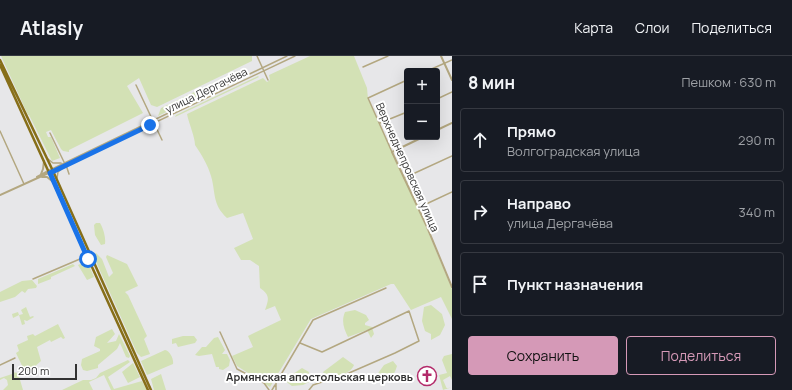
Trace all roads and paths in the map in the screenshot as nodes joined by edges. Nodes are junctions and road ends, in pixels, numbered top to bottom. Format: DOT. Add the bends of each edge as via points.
graph roads {
  1 [pos="257,56"];
  2 [pos="287,56"];
  3 [pos="295,56"];
  4 [pos="388,56"];
  5 [pos="441,56"];
  6 [pos="0,60"];
  7 [pos="452,60"];
  8 [pos="444,63"];
  9 [pos="0,65"];
  10 [pos="363,67"];
  11 [pos="433,68"];
  12 [pos="263,70"];
  13 [pos="268,80"];
  14 [pos="452,80"];
  15 [pos="404,81"];
  16 [pos="136,85"];
  17 [pos="452,92"];
  18 [pos="440,98"];
  19 [pos="404,113"];
  20 [pos="153,120"];
  21 [pos="155,123"];
  22 [pos="380,123"];
  23 [pos="452,123"];
  24 [pos="440,129"];
  25 [pos="0,131"];
  26 [pos="50,133"];
  27 [pos="162,140"];
  28 [pos="417,140"];
  29 [pos="392,152"];
  30 [pos="45,156"];
  31 [pos="452,156"];
  32 [pos="44,160"];
  33 [pos="64,163"];
  34 [pos="65,166"];
  35 [pos="51,171"];
  36 [pos="69,174"];
  37 [pos="40,176"];
  38 [pos="404,178"];
  39 [pos="24,184"];
  40 [pos="56,184"];
  41 [pos="452,192"];
  42 [pos="0,195"];
  43 [pos="424,205"];
  44 [pos="87,256"];
  45 [pos="32,279"];
  46 [pos="451,282"];
  47 [pos="452,287"];
  48 [pos="103,288"];
  49 [pos="386,288"];
  50 [pos="220,332"];
  51 [pos="300,343"];
  52 [pos="15,358"];
  53 [pos="0,365"];
  54 [pos="275,385"];
  55 [pos="149,390"];
  56 [pos="269,390"];
  57 [pos="272,390"];
  58 [pos="276,390"];
  59 [pos="309,390"];
  1 -- 12 [label="street"];
  2 -- 12 [label="street, улица Дергачёва"];
  3 -- 12 [label="street, улица Дергачёва"];
  4 -- 10 [label="street"];
  5 -- 8 [label="street"];
  6 -- 30 [label="main road"];
  7 -- 8 [label="street"];
  8 -- 11 [label="street"];
  8 -- 14 [label="street"];
  9 -- 32 [label="main road"];
  12 -- 13 [label="street"];
  12 -- 20 [label="street, улица Дергачёва"];
  12 -- 21 [label="street, улица Дергачёва"];
  15 -- 22 [label="street, Верхнеднепровская улица" via="368,98"];
  16 -- 20 [label="street"];
  17 -- 18 [label="street"];
  19 -- 22 [label="street"];
  20 -- 21 [label="street"];
  20 -- 33 [label="street, улица Дергачёва"];
  21 -- 27 [label="street"];
  21 -- 34 [label="street, улица Дергачёва"];
  22 -- 29 [label="street, Верхнеднепровская улица"];
  23 -- 24 [label="street"];
  25 -- 39 [label="street"];
  26 -- 33 [label="street"];
  28 -- 29 [label="street"];
  29 -- 38 [label="street, Верхнеднепровская улица"];
  30 -- 33 [label="street" via="53,163"];
  30 -- 35 [label="main road"];
  31 -- 38 [label="street"];
  32 -- 35 [label="main road"];
  32 -- 37 [label="street"];
  33 -- 34 [label="street"];
  33 -- 35 [label="street, улица Дергачёва"];
  34 -- 35 [label="street, улица Дергачёва"];
  34 -- 36 [label="street"];
  34 -- 40 [label="street" via="58,172"];
  35 -- 37 [label="street, улица Дергачёва"];
  35 -- 40 [label="main road"];
  37 -- 39 [label="street, улица Дергачёва"];
  37 -- 40 [label="street"];
  38 -- 46 [label="street, Верхнеднепровская улица"];
  39 -- 42 [label="street, улица Дергачёва"];
  40 -- 44 [label="main road"];
  40 -- 48 [label="main road"];
  41 -- 43 [label="street"];
  44 -- 45 [label="street"];
  44 -- 48 [label="main road"];
  46 -- 47 [label="street, Верхнеднепровская улица"];
  48 -- 55 [label="main road"];
  49 -- 51 [label="street" via="316,318 309,325"];
  50 -- 56 [label="street" via="237,369 264,383"];
  51 -- 54 [label="street"];
  51 -- 59 [label="street" via="322,352 409,311 419,342 349,373 313,385"];
  52 -- 53 [label="street"];
  54 -- 57 [label="street"];
  54 -- 58 [label="street"];
}
